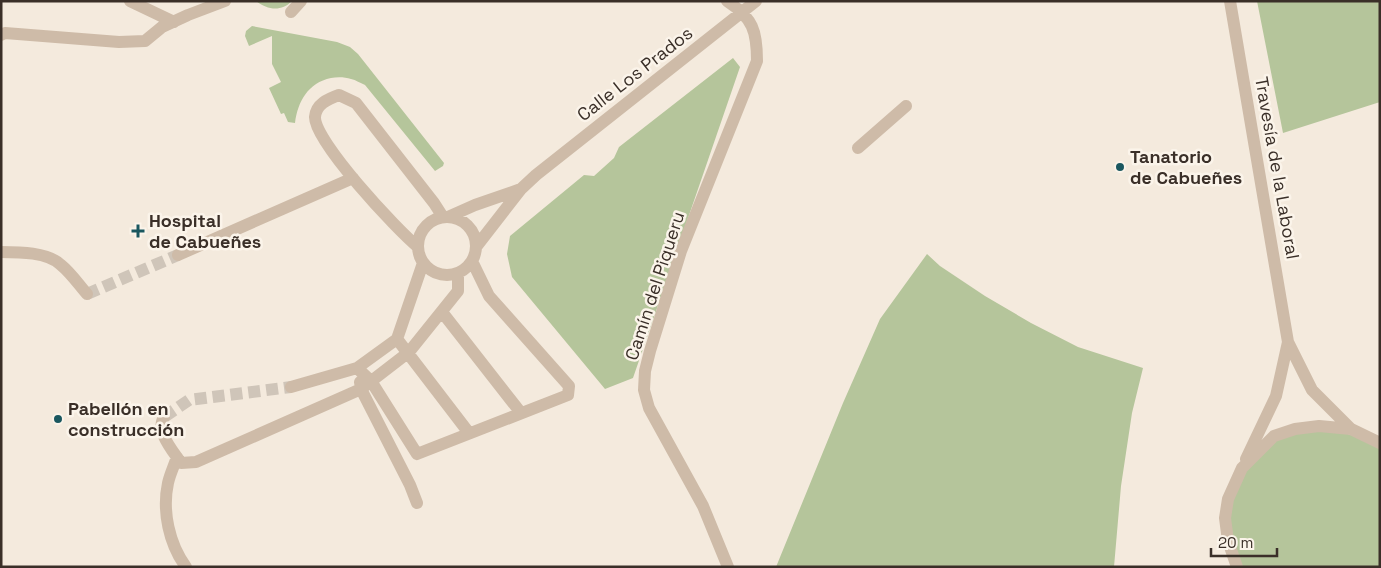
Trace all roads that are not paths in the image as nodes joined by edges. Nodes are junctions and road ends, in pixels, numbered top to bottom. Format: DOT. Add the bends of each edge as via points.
graph roads {
  1 [pos="130,1"];
  2 [pos="224,1"];
  3 [pos="301,1"];
  4 [pos="727,1"];
  5 [pos="756,1"];
  6 [pos="1230,1"];
  7 [pos="743,11"];
  8 [pos="291,12"];
  9 [pos="174,22"];
  10 [pos="1,35"];
  11 [pos="906,106"];
  12 [pos="858,148"];
  13 [pos="353,178"];
  14 [pos="521,189"];
  15 [pos="445,217"];
  16 [pos="418,247"];
  17 [pos="476,247"];
  18 [pos="1,252"];
  19 [pos="178,255"];
  20 [pos="472,261"];
  21 [pos="423,263"];
  22 [pos="458,272"];
  23 [pos="87,294"];
  24 [pos="442,312"];
  25 [pos="397,339"];
  26 [pos="1288,342"];
  27 [pos="409,352"];
  28 [pos="357,368"];
  29 [pos="372,381"];
  30 [pos="292,387"];
  31 [pos="361,389"];
  32 [pos="521,413"];
  33 [pos="164,417"];
  34 [pos="1351,429"];
  35 [pos="469,433"];
  36 [pos="1380,443"];
  37 [pos="177,457"];
  38 [pos="1242,468"];
  39 [pos="417,503"];
  40 [pos="186,567"];
  41 [pos="728,567"];
  42 [pos="1237,567"];
  1 -- 9 [label="street"];
  2 -- 9 [label="street"];
  3 -- 8 [label="street"];
  4 -- 7 [label="street"];
  5 -- 7 [label="street, Calle Los Prados"];
  6 -- 26 [label="street, Travesía de la Laboral"];
  7 -- 14 [label="street, Calle Los Prados"];
  7 -- 41 [label="street, Camín del Piqueru" via="757,40 757,61 681,252 650,351 644,390 649,408 703,506"];
  9 -- 10 [label="street" via="145,41"];
  11 -- 12 [label="street"];
  13 -- 15 [label="street" via="318,130 315,116 323,101 339,95 356,103"];
  13 -- 16 [label="street" via="401,233"];
  13 -- 19 [label="street"];
  14 -- 15 [label="street"];
  14 -- 17 [label="street, Calle Los Prados"];
  15 -- 16 [label="street" via="427,224"];
  15 -- 17 [label="street" via="465,223 475,238"];
  16 -- 21 [label="street"];
  17 -- 20 [label="street"];
  18 -- 23 [label="street" via="37,254 60,263"];
  20 -- 22 [label="street"];
  20 -- 32 [label="street" via="489,296 569,386 568,395"];
  21 -- 22 [label="street" via="439,274"];
  21 -- 25 [label="street"];
  22 -- 24 [label="street" via="458,291"];
  24 -- 27 [label="street"];
  24 -- 32 [label="street"];
  25 -- 27 [label="street"];
  25 -- 28 [label="street"];
  26 -- 34 [label="street, Travesía de la Laboral" via="1312,390"];
  26 -- 38 [label="street, Travesía de la Laboral" via="1276,396"];
  27 -- 29 [label="street"];
  27 -- 35 [label="street"];
  28 -- 29 [label="street"];
  28 -- 30 [label="street"];
  28 -- 31 [label="street"];
  29 -- 31 [label="street"];
  29 -- 35 [label="street" via="417,454"];
  31 -- 37 [label="street" via="196,462 181,463"];
  31 -- 39 [label="street"];
  32 -- 35 [label="street"];
  33 -- 37 [label="street" via="162,431"];
  34 -- 36 [label="street"];
  34 -- 38 [label="street" via="1319,426 1274,436"];
  37 -- 40 [label="street" via="168,484 165,513 172,539"];
  38 -- 42 [label="street, Travesía de la Laboral" via="1228,499 1225,518"];
}
